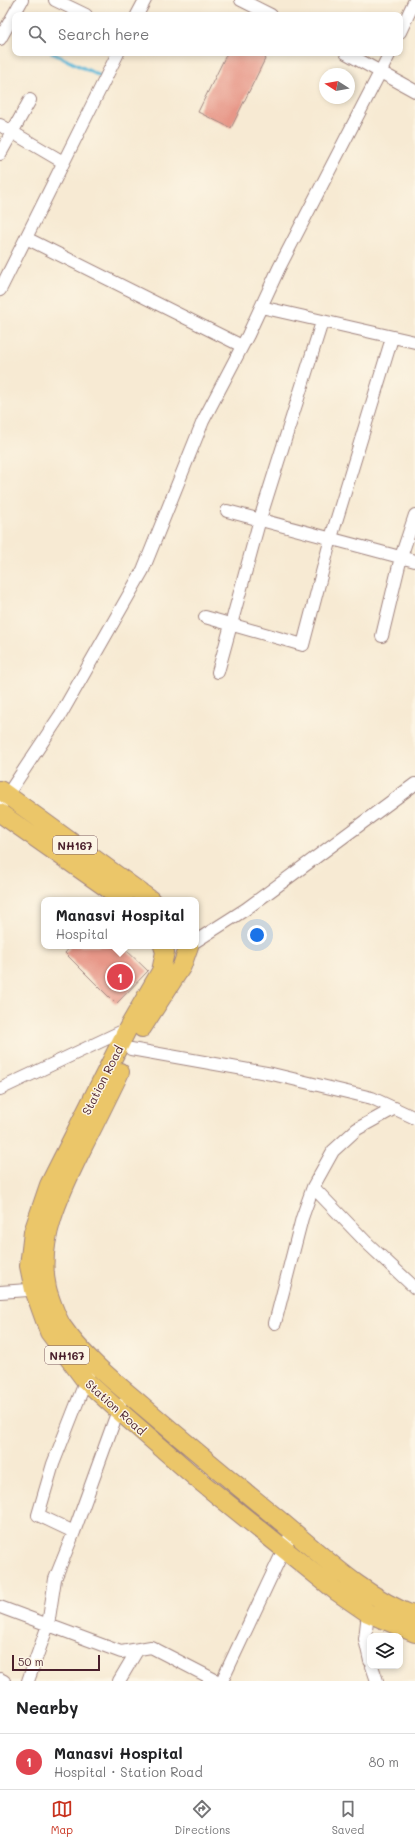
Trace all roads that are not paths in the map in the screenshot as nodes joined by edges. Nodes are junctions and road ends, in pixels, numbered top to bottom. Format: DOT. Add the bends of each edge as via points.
graph roads {
  1 [pos="22,0"];
  2 [pos="55,0"];
  3 [pos="144,0"];
  4 [pos="241,0"];
  5 [pos="415,0"];
  6 [pos="15,12"];
  7 [pos="80,12"];
  8 [pos="138,12"];
  9 [pos="265,12"];
  10 [pos="12,18"];
  11 [pos="403,26"];
  12 [pos="0,39"];
  13 [pos="117,56"];
  14 [pos="352,56"];
  15 [pos="389,56"];
  16 [pos="382,71"];
  17 [pos="415,91"];
  18 [pos="30,100"];
  19 [pos="0,125"];
  20 [pos="13,132"];
  21 [pos="0,154"];
  22 [pos="64,162"];
  23 [pos="26,238"];
  24 [pos="0,290"];
  25 [pos="261,307"];
  26 [pos="322,322"];
  27 [pos="392,338"];
  28 [pos="415,342"];
  29 [pos="242,346"];
  30 [pos="227,511"];
  31 [pos="415,515"];
  32 [pos="260,519"];
  33 [pos="331,538"];
  34 [pos="401,557"];
  35 [pos="415,561"];
  36 [pos="205,617"];
  37 [pos="230,625"];
  38 [pos="382,636"];
  39 [pos="218,672"];
  40 [pos="415,784"];
  41 [pos="3,797"];
  42 [pos="0,813"];
  43 [pos="120,897"];
  44 [pos="146,897"];
  45 [pos="199,939"];
  46 [pos="164,949"];
  47 [pos="188,949"];
  48 [pos="146,1020"];
  49 [pos="128,1028"];
  50 [pos="131,1049"];
  51 [pos="0,1089"];
  52 [pos="395,1108"];
  53 [pos="415,1118"];
  54 [pos="313,1187"];
  55 [pos="415,1288"];
  56 [pos="40,1289"];
  57 [pos="0,1292"];
  58 [pos="275,1323"];
  59 [pos="93,1362"];
  60 [pos="85,1380"];
  61 [pos="126,1391"];
  62 [pos="118,1410"];
  63 [pos="293,1530"];
  64 [pos="74,1532"];
  65 [pos="284,1548"];
  66 [pos="0,1607"];
  67 [pos="368,1613"];
  68 [pos="415,1616"];
  69 [pos="48,1625"];
  70 [pos="415,1633"];
  71 [pos="367,1648"];
  72 [pos="138,1649"];
  73 [pos="373,1669"];
  74 [pos="0,1679"];
  75 [pos="4,1681"];
  76 [pos="28,1681"];
  77 [pos="119,1681"];
  78 [pos="217,1681"];
  79 [pos="222,1681"];
  80 [pos="376,1681"];
  1 -- 6 [label="street"];
  2 -- 7 [label="street"];
  3 -- 8 [label="street"];
  4 -- 9 [label="street"];
  5 -- 11 [label="street"];
  10 -- 12 [label="street"];
  13 -- 22 [label="street"];
  14 -- 16 [label="street"];
  15 -- 16 [label="street"];
  16 -- 17 [label="street"];
  16 -- 25 [label="street"];
  18 -- 20 [label="street"];
  19 -- 20 [label="street"];
  20 -- 21 [label="street"];
  20 -- 22 [label="street"];
  22 -- 23 [label="street"];
  23 -- 24 [label="street"];
  23 -- 29 [label="street"];
  25 -- 26 [label="street"];
  25 -- 29 [label="street"];
  26 -- 27 [label="street"];
  26 -- 32 [label="street"];
  27 -- 28 [label="street"];
  27 -- 33 [label="street"];
  29 -- 41 [label="street" via="203,421 143,570 61,714"];
  30 -- 32 [label="street"];
  31 -- 34 [label="street"];
  32 -- 33 [label="street"];
  32 -- 37 [label="street"];
  33 -- 34 [label="street"];
  33 -- 37 [label="street" via="303,645"];
  34 -- 35 [label="street"];
  34 -- 38 [label="street"];
  36 -- 37 [label="street"];
  37 -- 39 [label="street"];
  40 -- 45 [label="street" via="252,904"];
  41 -- 44 [label="highway, NH167"];
  42 -- 43 [label="highway, NH167"];
  46 -- 49 [label="highway, Station Road / NH167" via="161,971"];
  47 -- 48 [label="highway, Station Road / NH167" via="182,966"];
  48 -- 49 [label="street"];
  48 -- 50 [label="highway, Station Road / NH167"];
  49 -- 51 [label="street"];
  49 -- 56 [label="highway, Station Road / NH167" via="49,1185 33,1232 29,1266"];
  50 -- 52 [label="street" via="272,1074 372,1098"];
  50 -- 56 [label="highway, Station Road / NH167" via="62,1194 48,1235"];
  52 -- 53 [label="street"];
  52 -- 54 [label="street" via="357,1129 333,1151"];
  54 -- 55 [label="street" via="366,1243"];
  54 -- 58 [label="street" via="302,1218"];
  56 -- 57 [label="street"];
  56 -- 59 [label="highway, Station Road / NH167" via="61,1324"];
  56 -- 60 [label="highway, Station Road / NH167" via="49,1332"];
  59 -- 60 [label="street"];
  59 -- 61 [label="highway, Station Road / NH167"];
  60 -- 62 [label="highway, Station Road / NH167"];
  60 -- 64 [label="street" via="53,1464 38,1515"];
  61 -- 62 [label="street"];
  61 -- 63 [label="highway, Station Road / NH167" via="209,1463"];
  62 -- 64 [label="street"];
  62 -- 65 [label="highway, Station Road / NH167" via="196,1478"];
  63 -- 65 [label="street"];
  63 -- 68 [label="highway, Station Road / NH167" via="349,1578 377,1598"];
  64 -- 69 [label="street" via="55,1579"];
  65 -- 67 [label="highway, Station Road / NH167" via="336,1591"];
  65 -- 79 [label="street"];
  66 -- 69 [label="street"];
  67 -- 70 [label="highway, Station Road / NH167"];
  67 -- 71 [label="street" via="365,1639"];
  69 -- 72 [label="street" via="121,1652"];
  69 -- 76 [label="street"];
  72 -- 77 [label="street"];
  72 -- 78 [label="street" via="151,1647"];
  73 -- 80 [label="street"];
  74 -- 75 [label="street"];
}
